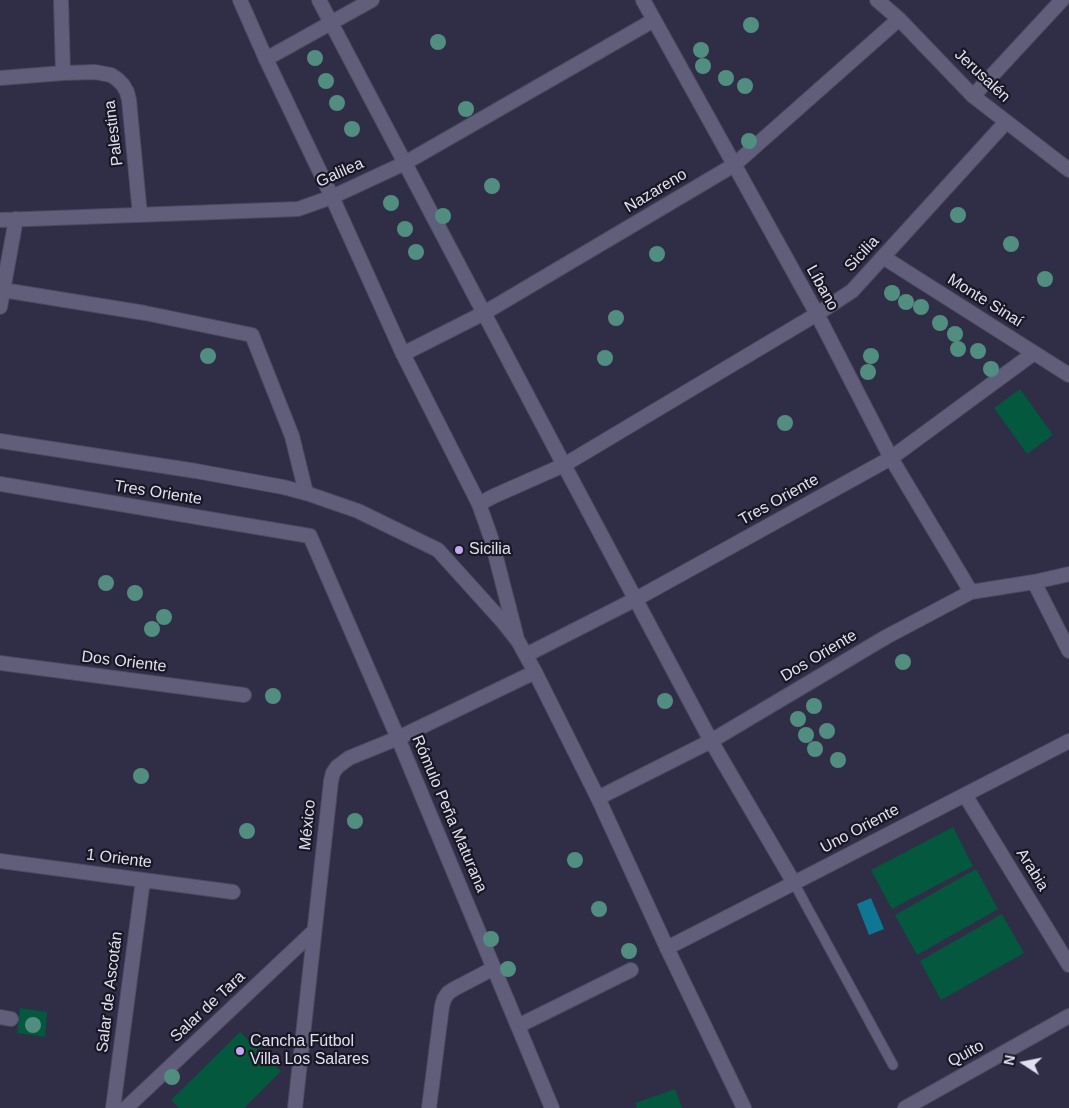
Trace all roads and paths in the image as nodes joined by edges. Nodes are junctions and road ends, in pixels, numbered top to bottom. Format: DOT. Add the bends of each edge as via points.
graph roads {
  1 [pos="61,0"];
  2 [pos="240,0"];
  3 [pos="319,0"];
  4 [pos="372,0"];
  5 [pos="643,0"];
  6 [pos="878,0"];
  7 [pos="1062,0"];
  8 [pos="899,19"];
  9 [pos="654,20"];
  10 [pos="331,22"];
  11 [pos="266,59"];
  12 [pos="64,73"];
  13 [pos="0,78"];
  14 [pos="973,96"];
  15 [pos="1006,122"];
  16 [pos="405,163"];
  17 [pos="734,165"];
  18 [pos="1069,170"];
  19 [pos="332,197"];
  20 [pos="140,215"];
  21 [pos="16,219"];
  22 [pos="0,220"];
  23 [pos="882,257"];
  24 [pos="3,290"];
  25 [pos="0,307"];
  26 [pos="484,313"];
  27 [pos="817,314"];
  28 [pos="1034,353"];
  29 [pos="403,354"];
  30 [pos="1069,375"];
  31 [pos="0,441"];
  32 [pos="891,458"];
  33 [pos="564,466"];
  34 [pos="0,484"];
  35 [pos="306,493"];
  36 [pos="479,504"];
  37 [pos="310,536"];
  38 [pos="1069,574"];
  39 [pos="1034,582"];
  40 [pos="971,592"];
  41 [pos="636,599"];
  42 [pos="518,641"];
  43 [pos="1069,651"];
  44 [pos="526,655"];
  45 [pos="0,663"];
  46 [pos="535,672"];
  47 [pos="244,695"];
  48 [pos="398,738"];
  49 [pos="711,741"];
  50 [pos="1069,741"];
  51 [pos="965,795"];
  52 [pos="598,798"];
  53 [pos="0,862"];
  54 [pos="142,880"];
  55 [pos="794,884"];
  56 [pos="233,892"];
  57 [pos="314,931"];
  58 [pos="668,948"];
  59 [pos="1069,964"];
  60 [pos="494,968"];
  61 [pos="631,970"];
  62 [pos="1069,1016"];
  63 [pos="518,1026"];
  64 [pos="893,1065"];
  65 [pos="113,1108"];
  66 [pos="126,1108"];
  67 [pos="295,1108"];
  68 [pos="429,1108"];
  69 [pos="552,1108"];
  70 [pos="744,1108"];
  71 [pos="906,1108"];
  1 -- 12 [label="street"];
  2 -- 11 [label="street"];
  3 -- 10 [label="street"];
  4 -- 10 [label="street"];
  5 -- 9 [label="street, Líbano"];
  6 -- 8 [label="street, Jerusalén"];
  7 -- 14 [label="street"];
  8 -- 14 [label="street, Jerusalén"];
  8 -- 17 [label="street, Nazareno"];
  9 -- 16 [label="street, Galilea"];
  9 -- 17 [label="street, Líbano"];
  10 -- 11 [label="street"];
  10 -- 16 [label="street"];
  11 -- 19 [label="street"];
  12 -- 13 [label="street, Palestina"];
  12 -- 20 [label="street, Palestina" via="111,74 123,84 129,100"];
  14 -- 15 [label="street, Jerusalén"];
  15 -- 18 [label="street, Jerusalén"];
  15 -- 23 [label="street, Sicilia"];
  16 -- 19 [label="street, Galilea"];
  16 -- 26 [label="street"];
  17 -- 26 [label="street, Nazareno"];
  17 -- 27 [label="street, Líbano"];
  19 -- 20 [label="street, Galilea" via="298,209"];
  19 -- 29 [label="street"];
  20 -- 21 [label="street, Galilea"];
  21 -- 22 [label="street, Galilea"];
  21 -- 24 [label="street"];
  23 -- 27 [label="street, Sicilia" via="852,291"];
  23 -- 28 [label="street, Monte Sinaí"];
  24 -- 25 [label="street"];
  24 -- 35 [label="street" via="145,313 252,335 292,436"];
  26 -- 29 [label="street, Nazareno"];
  26 -- 33 [label="street"];
  27 -- 32 [label="street, Líbano"];
  27 -- 33 [label="street, Sicilia"];
  28 -- 30 [label="street, Monte Sinaí"];
  28 -- 32 [label="street, Tres Oriente"];
  29 -- 36 [label="street"];
  31 -- 35 [label="street" via="204,472"];
  32 -- 40 [label="street, Líbano"];
  32 -- 41 [label="street, Tres Oriente"];
  33 -- 36 [label="street, Sicilia"];
  33 -- 41 [label="street"];
  34 -- 37 [label="street, Tres Oriente"];
  35 -- 42 [label="street" via="358,511 438,550"];
  36 -- 42 [label="street"];
  37 -- 48 [label="street, Rómulo Peña Maturana"];
  38 -- 39 [label="street, Dos Oriente"];
  39 -- 40 [label="street, Dos Oriente"];
  39 -- 43 [label="street"];
  40 -- 49 [label="street, Dos Oriente" via="886,637"];
  41 -- 44 [label="street, Tres Oriente"];
  41 -- 49 [label="street"];
  42 -- 44 [label="street"];
  44 -- 46 [label="street"];
  45 -- 47 [label="street, Dos Oriente"];
  46 -- 48 [label="street, México"];
  46 -- 52 [label="street"];
  48 -- 57 [label="street, México" via="348,758 333,773"];
  48 -- 60 [label="street, Rómulo Peña Maturana"];
  49 -- 52 [label="street, Dos Oriente"];
  49 -- 55 [label="street"];
  50 -- 51 [label="street, Uno Oriente"];
  51 -- 55 [label="street, Uno Oriente"];
  51 -- 59 [label="street, Arabia"];
  52 -- 58 [label="street"];
  53 -- 54 [label="street, 1 Oriente"];
  54 -- 56 [label="street, 1 Oriente"];
  54 -- 65 [label="street, Salar de Ascotán"];
  55 -- 58 [label="street, Uno Oriente"];
  55 -- 64 [label="lane"];
  57 -- 66 [label="street, Salar de Tara"];
  57 -- 67 [label="street, México"];
  58 -- 70 [label="street"];
  60 -- 63 [label="street, Rómulo Peña Maturana"];
  60 -- 68 [label="street" via="454,989 444,999"];
  61 -- 63 [label="street"];
  62 -- 71 [label="street, Quito"];
  63 -- 69 [label="street, Rómulo Peña Maturana"];
}
